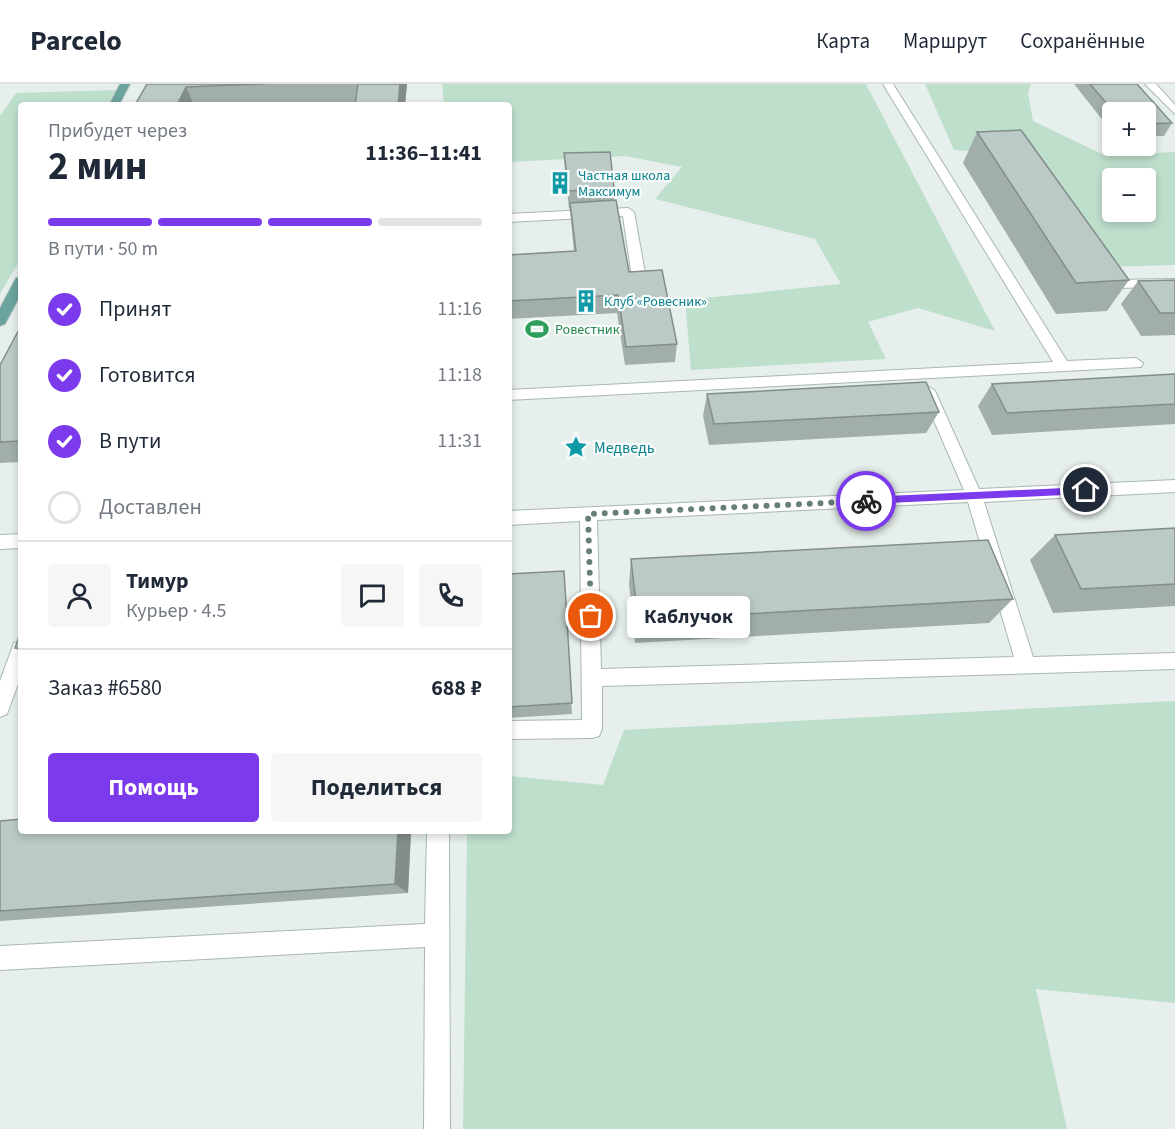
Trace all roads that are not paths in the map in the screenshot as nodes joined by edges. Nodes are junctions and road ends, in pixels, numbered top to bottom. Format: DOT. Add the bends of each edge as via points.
graph roads {
  1 [pos="125,84"];
  2 [pos="888,84"];
  3 [pos="1150,84"];
  4 [pos="116,102"];
  5 [pos="1173,107"];
  6 [pos="512,218"];
  7 [pos="1175,283"];
  8 [pos="640,284"];
  9 [pos="1112,284"];
  10 [pos="18,287"];
  11 [pos="0,321"];
  12 [pos="1136,363"];
  13 [pos="1063,367"];
  14 [pos="920,374"];
  15 [pos="512,395"];
  16 [pos="1175,486"];
  17 [pos="974,495"];
  18 [pos="588,514"];
  19 [pos="512,518"];
  20 [pos="18,541"];
  21 [pos="0,542"];
  22 [pos="18,661"];
  23 [pos="1175,661"];
  24 [pos="1026,665"];
  25 [pos="592,678"];
  26 [pos="8,703"];
  27 [pos="512,730"];
  28 [pos="438,834"];
  29 [pos="436,935"];
  30 [pos="0,958"];
  31 [pos="437,1129"];
  1 -- 4 [label="main road"];
  2 -- 13 [label="street"];
  3 -- 5 [label="street"];
  6 -- 8 [label="street" via="628,212"];
  7 -- 9 [label="street"];
  10 -- 11 [label="main road"];
  12 -- 13 [label="street"];
  13 -- 14 [label="street"];
  14 -- 15 [label="street"];
  14 -- 17 [label="street"];
  16 -- 17 [label="street"];
  17 -- 18 [label="street"];
  17 -- 24 [label="street"];
  18 -- 19 [label="street"];
  18 -- 25 [label="street"];
  20 -- 21 [label="street"];
  22 -- 26 [label="street"];
  23 -- 24 [label="street"];
  24 -- 25 [label="street"];
  25 -- 27 [label="street" via="592,729"];
  28 -- 29 [label="street"];
  29 -- 30 [label="street"];
  29 -- 31 [label="street"];
}
